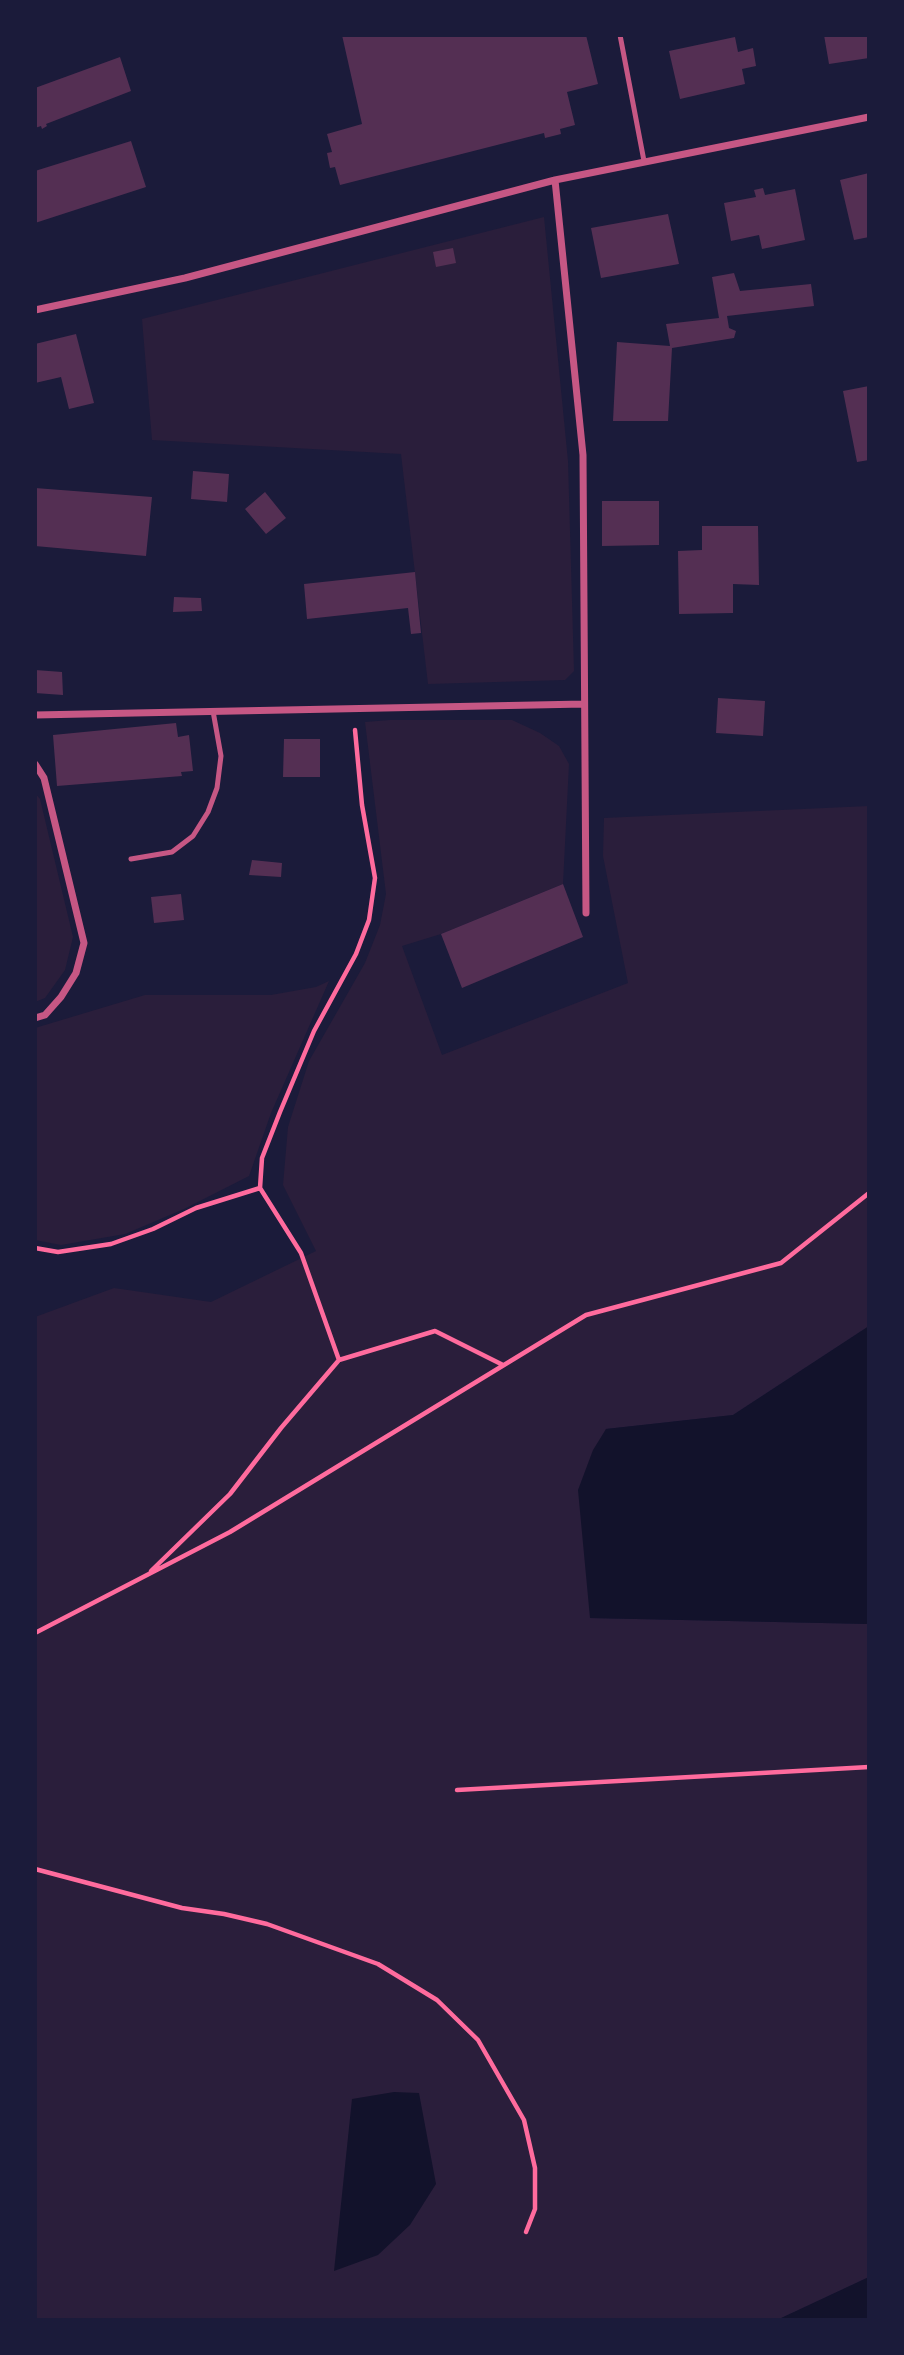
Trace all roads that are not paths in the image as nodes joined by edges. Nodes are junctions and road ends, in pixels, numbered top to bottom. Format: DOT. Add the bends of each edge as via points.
graph roads {
  1 [pos="620,35"];
  2 [pos="869,117"];
  3 [pos="644,161"];
  4 [pos="555,180"];
  5 [pos="35,310"];
  6 [pos="583,704"];
  7 [pos="213,711"];
  8 [pos="35,715"];
  9 [pos="35,764"];
  10 [pos="131,859"];
  11 [pos="586,913"];
  12 [pos="35,1018"];
  1 -- 3 [label="lane"];
  2 -- 3 [label="street"];
  3 -- 4 [label="street"];
  4 -- 5 [label="street" via="185,278"];
  4 -- 6 [label="street" via="583,455"];
  6 -- 7 [label="street"];
  6 -- 11 [label="street"];
  7 -- 8 [label="street"];
  7 -- 10 [label="lane" via="220,756 217,788 208,812 193,836 172,852"];
  9 -- 12 [label="street" via="44,778 84,943 76,973 61,997 45,1015"];
}
